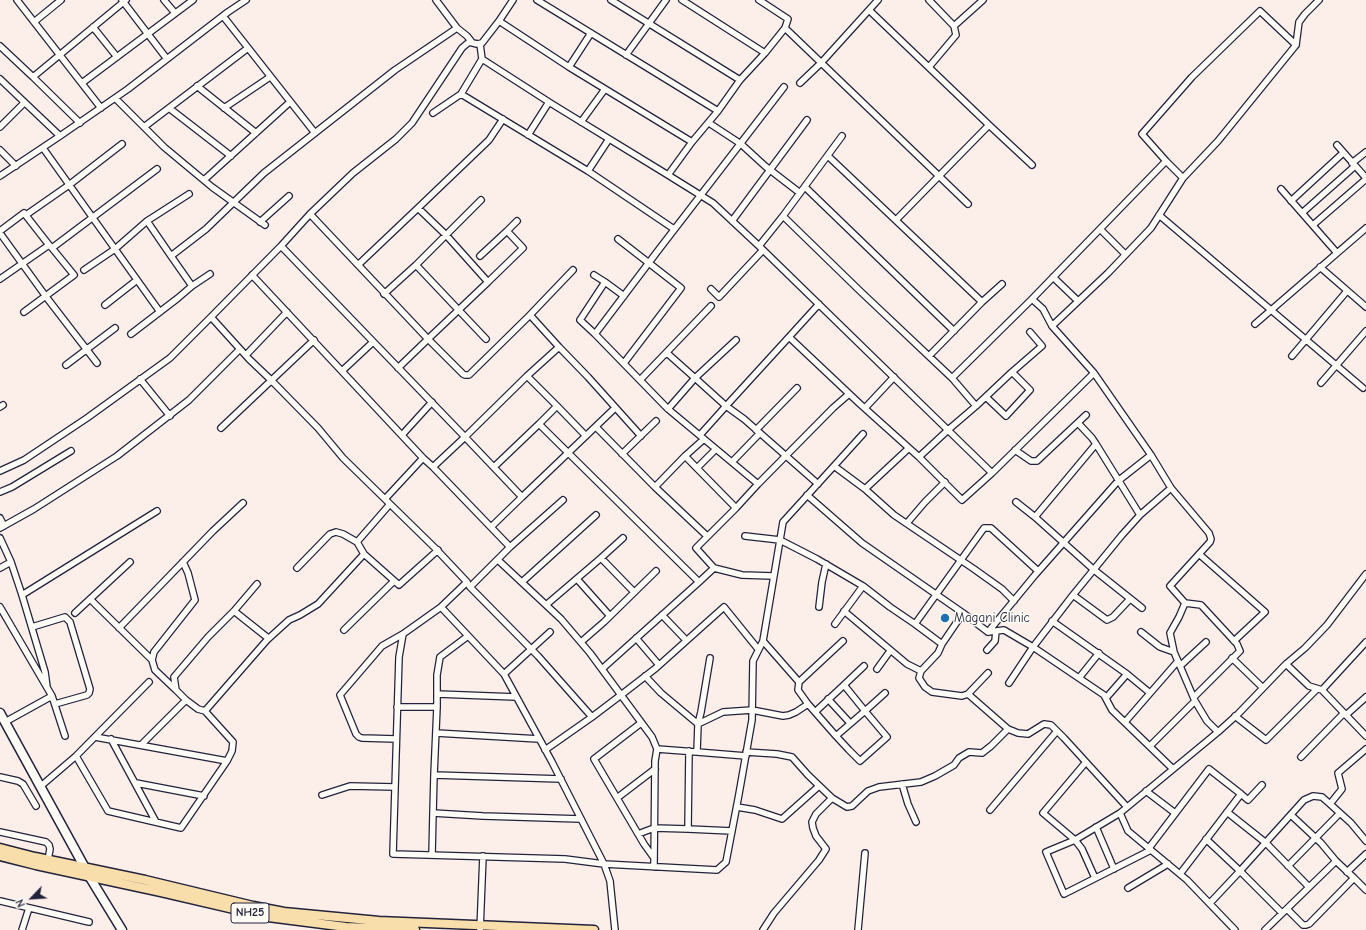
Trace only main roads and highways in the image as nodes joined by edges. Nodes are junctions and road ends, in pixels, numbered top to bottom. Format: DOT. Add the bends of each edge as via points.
graph roads {
  1 [pos="0,713"];
  2 [pos="0,848"];
  3 [pos="0,856"];
  4 [pos="85,868"];
  5 [pos="89,876"];
  6 [pos="480,928"];
  7 [pos="122,930"];
  8 [pos="415,930"];
  9 [pos="594,930"];
  1 -- 4 [label="main road"];
  2 -- 4 [label="main road, NH25"];
  3 -- 5 [label="main road, NH25"];
  4 -- 6 [label="main road, NH25" via="284,912"];
  5 -- 7 [label="main road"];
  5 -- 8 [label="main road, NH25" via="284,920 346,927"];
  6 -- 9 [label="main road, NH25"];
}
